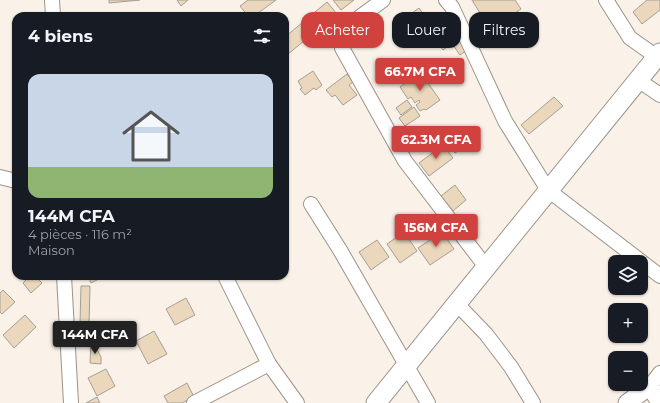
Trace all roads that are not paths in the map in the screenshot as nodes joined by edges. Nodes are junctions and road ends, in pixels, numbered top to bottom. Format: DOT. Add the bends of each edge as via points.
graph roads {
  1 [pos="52,0"];
  2 [pos="383,0"];
  3 [pos="446,0"];
  4 [pos="606,0"];
  5 [pos="53,12"];
  6 [pos="658,55"];
  7 [pos="638,80"];
  8 [pos="660,95"];
  9 [pos="0,177"];
  10 [pos="12,180"];
  11 [pos="548,190"];
  12 [pos="311,204"];
  13 [pos="486,267"];
  14 [pos="660,276"];
  15 [pos="64,280"];
  16 [pos="227,280"];
  17 [pos="457,304"];
  18 [pos="269,364"];
  19 [pos="407,365"];
  20 [pos="655,380"];
  21 [pos="71,403"];
  22 [pos="194,403"];
  23 [pos="296,403"];
  24 [pos="376,403"];
  25 [pos="428,403"];
  26 [pos="533,403"];
  27 [pos="627,403"];
  28 [pos="660,403"];
  1 -- 5 [label="street"];
  2 -- 13 [label="street" via="349,25 341,35 342,48 405,160"];
  3 -- 11 [label="street" via="452,7 505,121"];
  4 -- 6 [label="street" via="630,38"];
  6 -- 7 [label="main road"];
  7 -- 8 [label="street"];
  7 -- 11 [label="main road"];
  9 -- 10 [label="street"];
  11 -- 13 [label="main road"];
  11 -- 14 [label="street"];
  12 -- 19 [label="street"];
  13 -- 17 [label="main road"];
  15 -- 21 [label="street"];
  16 -- 18 [label="street"];
  17 -- 19 [label="main road"];
  17 -- 26 [label="street" via="486,334 511,367"];
  18 -- 22 [label="street"];
  18 -- 23 [label="street"];
  19 -- 24 [label="main road"];
  19 -- 25 [label="street"];
  20 -- 27 [label="street"];
  20 -- 28 [label="street"];
}
